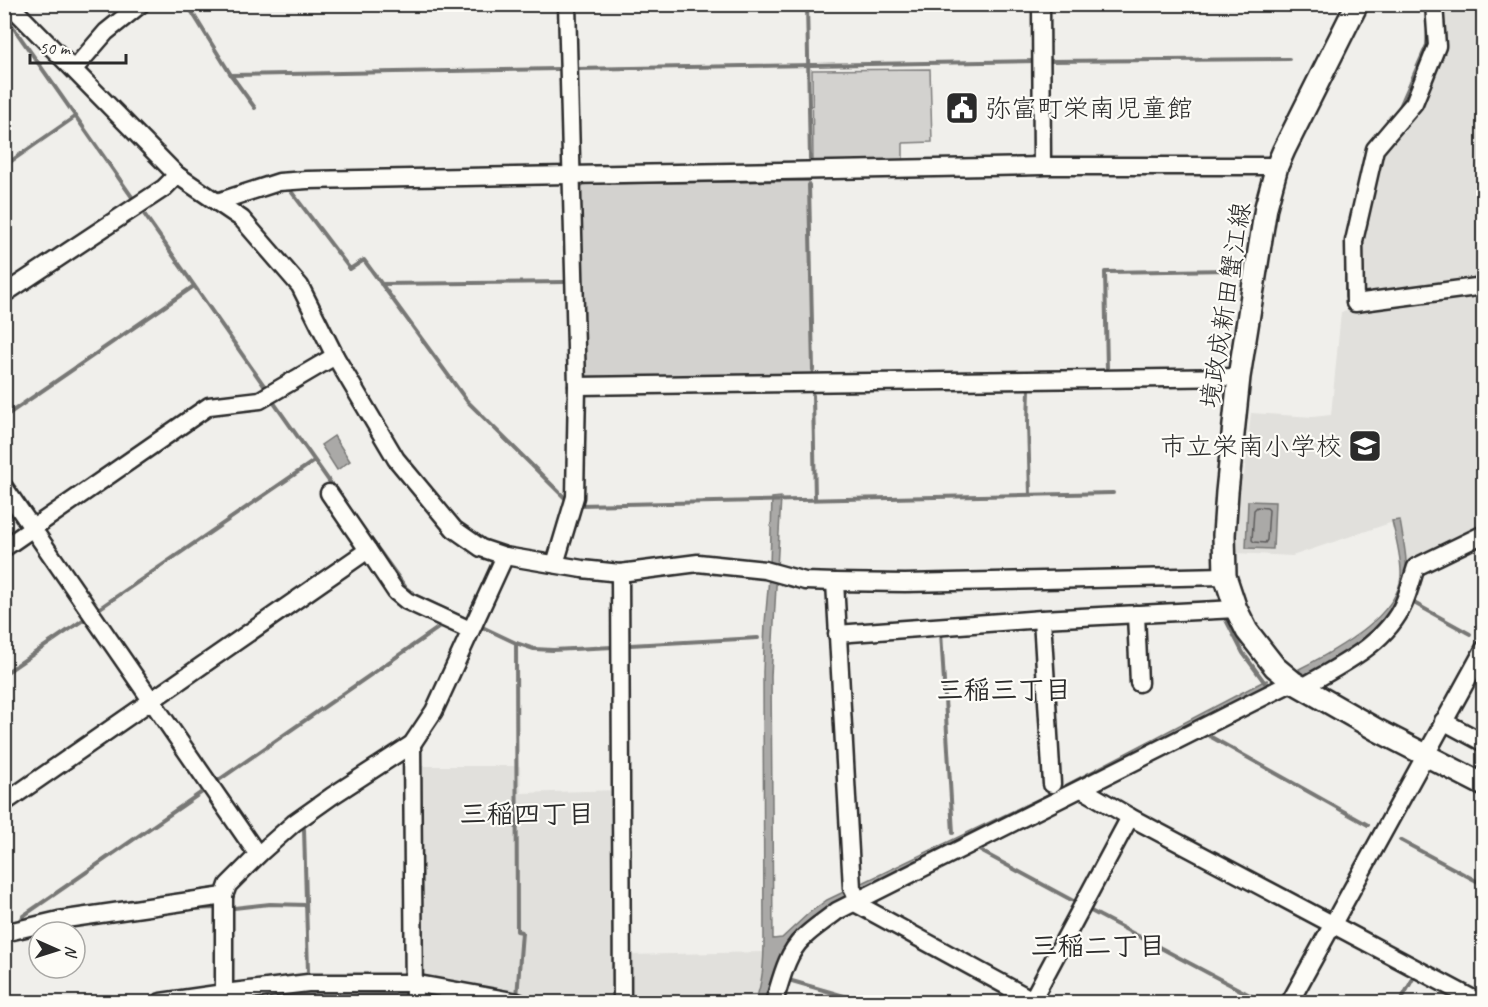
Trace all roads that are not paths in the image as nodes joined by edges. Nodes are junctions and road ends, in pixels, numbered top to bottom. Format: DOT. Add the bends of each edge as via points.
graph roads {
  1 [pos="141,4"];
  2 [pos="567,4"];
  3 [pos="1041,4"];
  4 [pos="1357,4"];
  5 [pos="1434,4"];
  6 [pos="6,5"];
  7 [pos="74,69"];
  8 [pos="1042,166"];
  9 [pos="1277,166"];
  10 [pos="177,175"];
  11 [pos="571,175"];
  12 [pos="217,202"];
  13 [pos="1484,286"];
  14 [pos="4,294"];
  15 [pos="335,356"];
  16 [pos="1239,377"];
  17 [pos="577,386"];
  18 [pos="4,488"];
  19 [pos="329,493"];
  20 [pos="33,528"];
  21 [pos="1484,534"];
  22 [pos="4,548"];
  23 [pos="368,550"];
  24 [pos="505,556"];
  25 [pos="555,564"];
  26 [pos="620,573"];
  27 [pos="1225,576"];
  28 [pos="835,582"];
  29 [pos="1236,609"];
  30 [pos="1136,614"];
  31 [pos="1042,619"];
  32 [pos="470,630"];
  33 [pos="837,634"];
  34 [pos="1484,649"];
  35 [pos="1139,683"];
  36 [pos="1297,685"];
  37 [pos="152,700"];
  38 [pos="1443,721"];
  39 [pos="1484,743"];
  40 [pos="412,744"];
  41 [pos="1424,755"];
  42 [pos="1052,784"];
  43 [pos="1484,785"];
  44 [pos="1082,789"];
  45 [pos="4,803"];
  46 [pos="1130,817"];
  47 [pos="258,855"];
  48 [pos="224,896"];
  49 [pos="855,898"];
  50 [pos="1333,925"];
  51 [pos="4,933"];
  52 [pos="414,992"];
  53 [pos="224,993"];
  54 [pos="161,1002"];
  55 [pos="518,1002"];
  56 [pos="622,1002"];
  57 [pos="774,1002"];
  58 [pos="1033,1002"];
  59 [pos="1290,1002"];
  60 [pos="1479,1002"];
  1 -- 7 [label="street" via="106,32"];
  2 -- 11 [label="street"];
  3 -- 8 [label="street"];
  4 -- 9 [label="main road, 境政成新田蟹江線"];
  5 -- 13 [label="street" via="1437,46 1414,103 1376,149 1354,241 1355,303"];
  6 -- 7 [label="street"];
  7 -- 10 [label="street"];
  8 -- 9 [label="street"];
  8 -- 11 [label="street"];
  9 -- 16 [label="main road, 境政成新田蟹江線" via="1266,207"];
  10 -- 12 [label="street"];
  10 -- 14 [label="street" via="164,188"];
  11 -- 12 [label="street" via="279,182"];
  11 -- 17 [label="street"];
  12 -- 15 [label="street" via="242,219 300,286"];
  15 -- 20 [label="street" via="260,400 209,406"];
  15 -- 24 [label="street" via="396,459 454,528 481,548"];
  16 -- 17 [label="street"];
  16 -- 27 [label="main road, 境政成新田蟹江線" via="1227,492"];
  17 -- 25 [label="street" via="575,497"];
  18 -- 20 [label="street"];
  19 -- 23 [label="street"];
  20 -- 22 [label="street"];
  20 -- 37 [label="street"];
  21 -- 36 [label="street" via="1416,567 1404,604 1366,649"];
  23 -- 32 [label="street" via="396,592 407,601"];
  23 -- 37 [label="street"];
  24 -- 25 [label="street"];
  24 -- 32 [label="street"];
  25 -- 26 [label="street"];
  26 -- 28 [label="street" via="698,563 772,572 805,581"];
  26 -- 56 [label="street"];
  27 -- 28 [label="street"];
  27 -- 29 [label="main road, 境政成新田蟹江線"];
  28 -- 33 [label="street"];
  29 -- 30 [label="street"];
  29 -- 36 [label="main road, 境政成新田蟹江線" via="1260,650"];
  30 -- 31 [label="street"];
  30 -- 35 [label="street"];
  31 -- 33 [label="street"];
  31 -- 42 [label="street"];
  32 -- 40 [label="street" via="434,711"];
  33 -- 49 [label="street"];
  34 -- 38 [label="street"];
  36 -- 41 [label="main road, 境政成新田蟹江線"];
  36 -- 44 [label="street"];
  37 -- 45 [label="street"];
  37 -- 47 [label="street"];
  38 -- 39 [label="street"];
  38 -- 41 [label="street"];
  40 -- 47 [label="street" via="332,796"];
  40 -- 52 [label="street"];
  41 -- 43 [label="main road, 境政成新田蟹江線"];
  41 -- 50 [label="street"];
  44 -- 46 [label="street"];
  44 -- 49 [label="street"];
  46 -- 50 [label="street"];
  46 -- 58 [label="street"];
  47 -- 48 [label="street" via="228,885"];
  48 -- 51 [label="street" via="59,920"];
  48 -- 53 [label="street"];
  49 -- 57 [label="street" via="802,938 787,964"];
  49 -- 58 [label="street"];
  50 -- 59 [label="street"];
  50 -- 60 [label="street"];
  52 -- 53 [label="street" via="308,983"];
  52 -- 55 [label="street"];
  53 -- 54 [label="street"];
}
